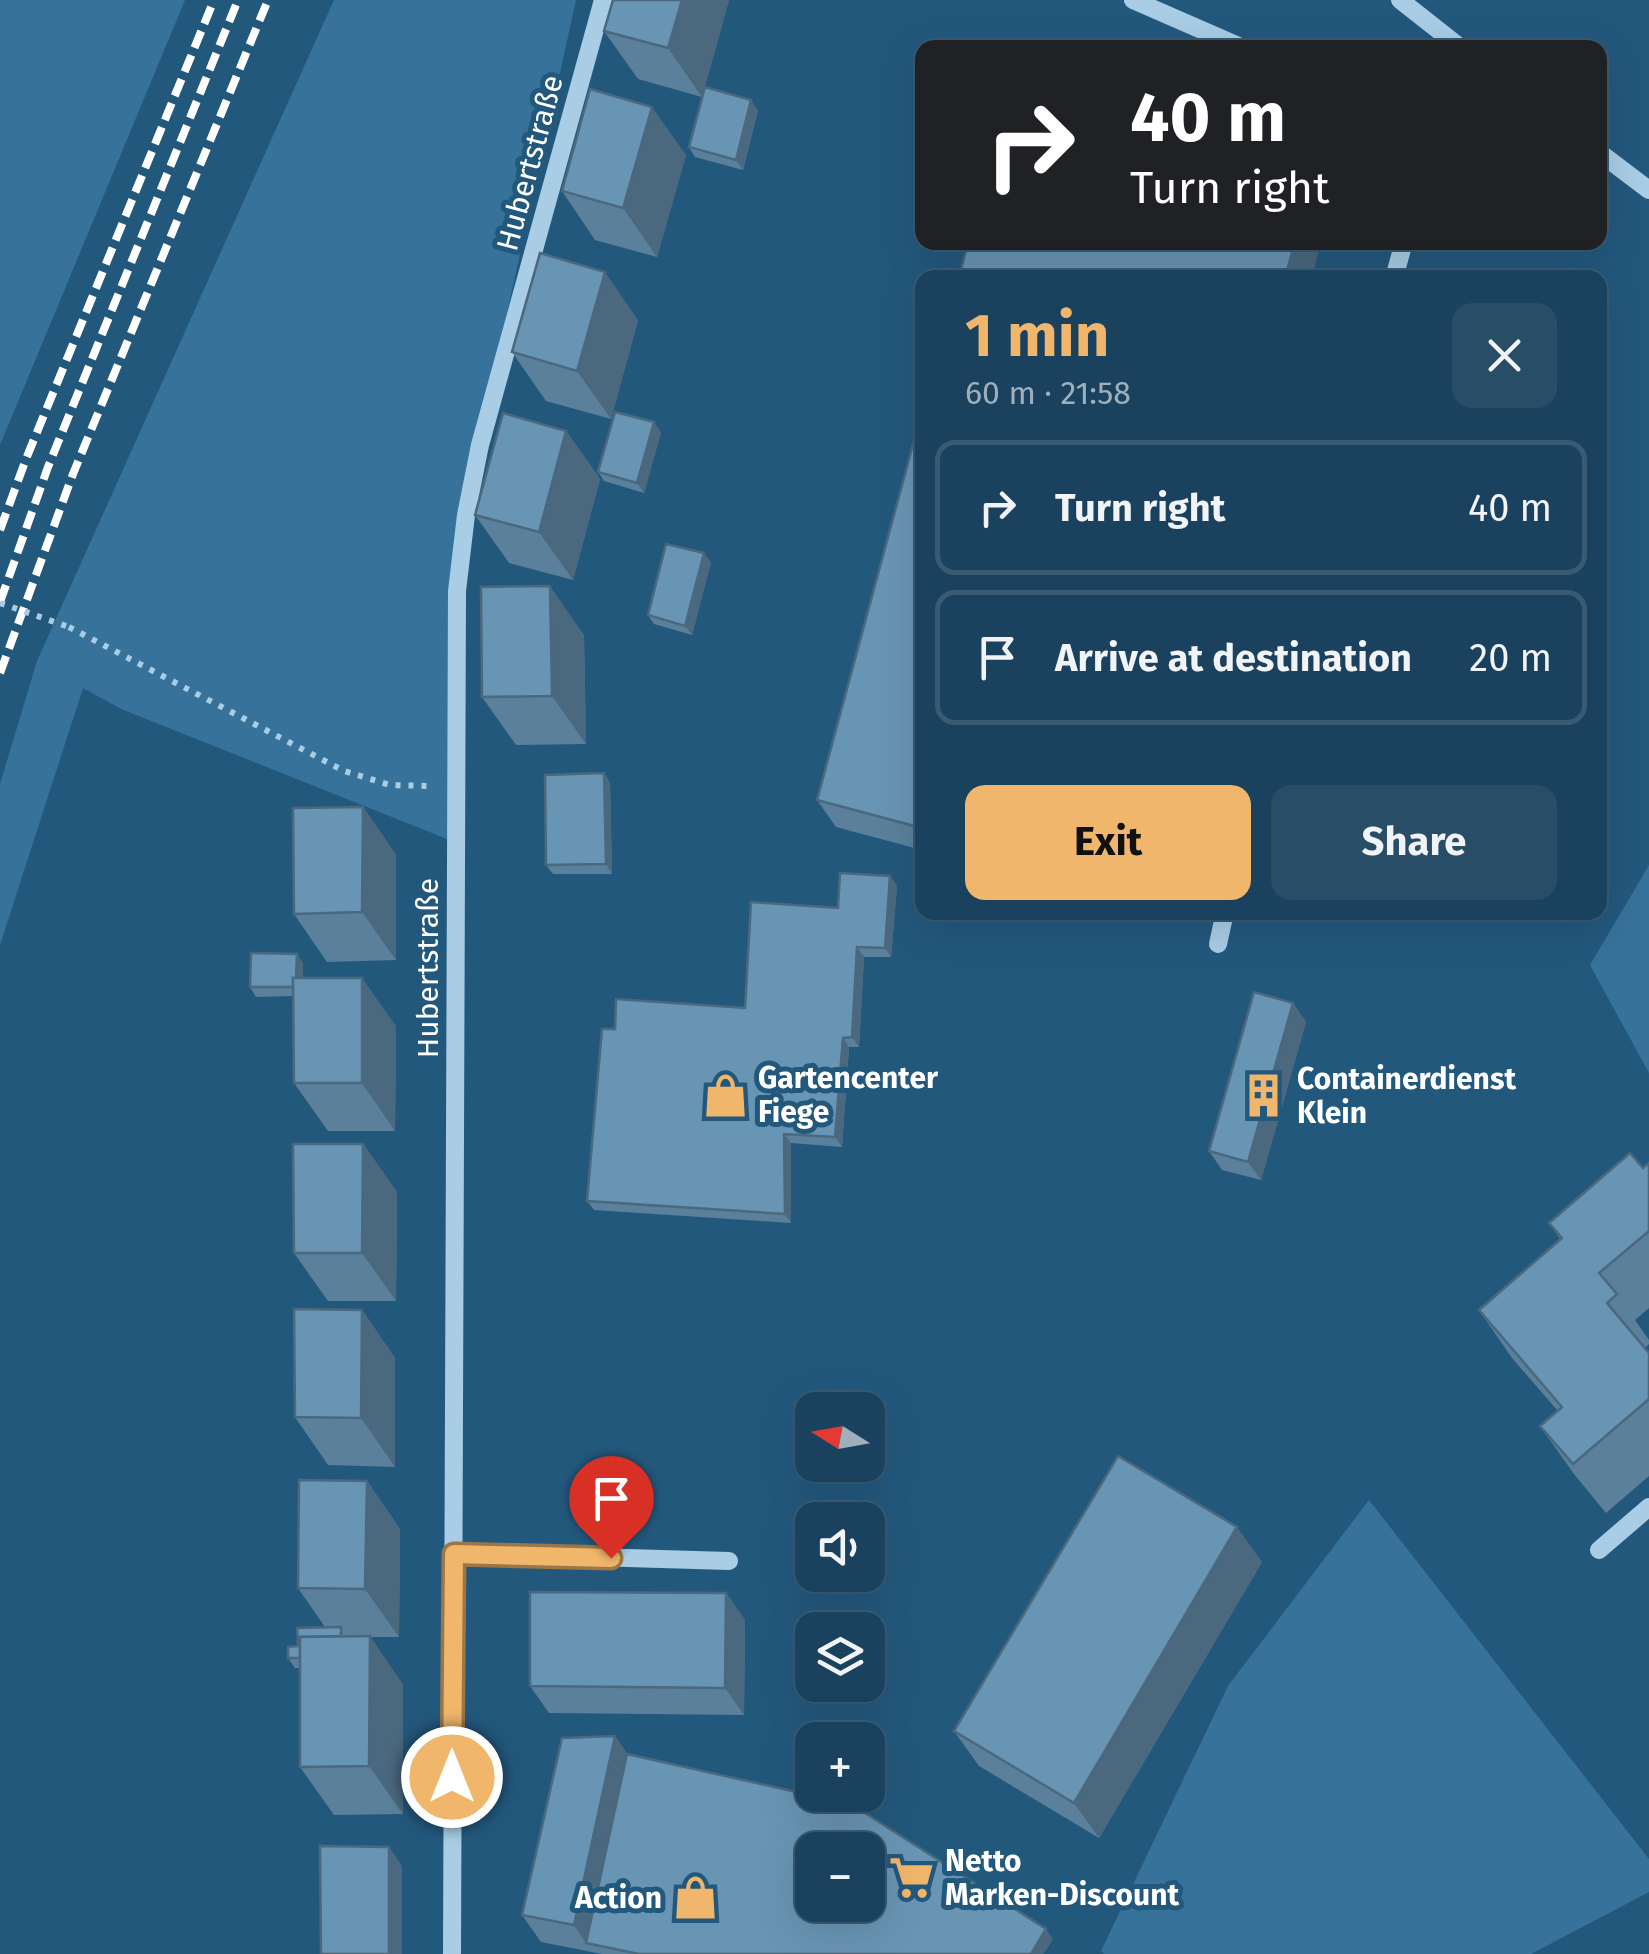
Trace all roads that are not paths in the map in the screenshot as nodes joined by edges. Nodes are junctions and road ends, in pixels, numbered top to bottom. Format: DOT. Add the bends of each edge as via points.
graph roads {
  1 [pos="604,0"];
  2 [pos="1133,0"];
  3 [pos="1400,0"];
  4 [pos="1224,40"];
  5 [pos="1451,40"];
  6 [pos="1607,158"];
  7 [pos="1649,190"];
  8 [pos="1224,920"];
  9 [pos="1218,944"];
  10 [pos="1649,1507"];
  11 [pos="1599,1550"];
  12 [pos="454,1554"];
  13 [pos="729,1561"];
  14 [pos="452,1954"];
  1 -- 12 [label="street, Hubertstraße" via="480,446 457,591"];
  2 -- 4 [label="street"];
  3 -- 5 [label="street"];
  6 -- 7 [label="street"];
  8 -- 9 [label="street"];
  10 -- 11 [label="street"];
  12 -- 13 [label="street"];
  12 -- 14 [label="street, Hubertstraße"];
}
